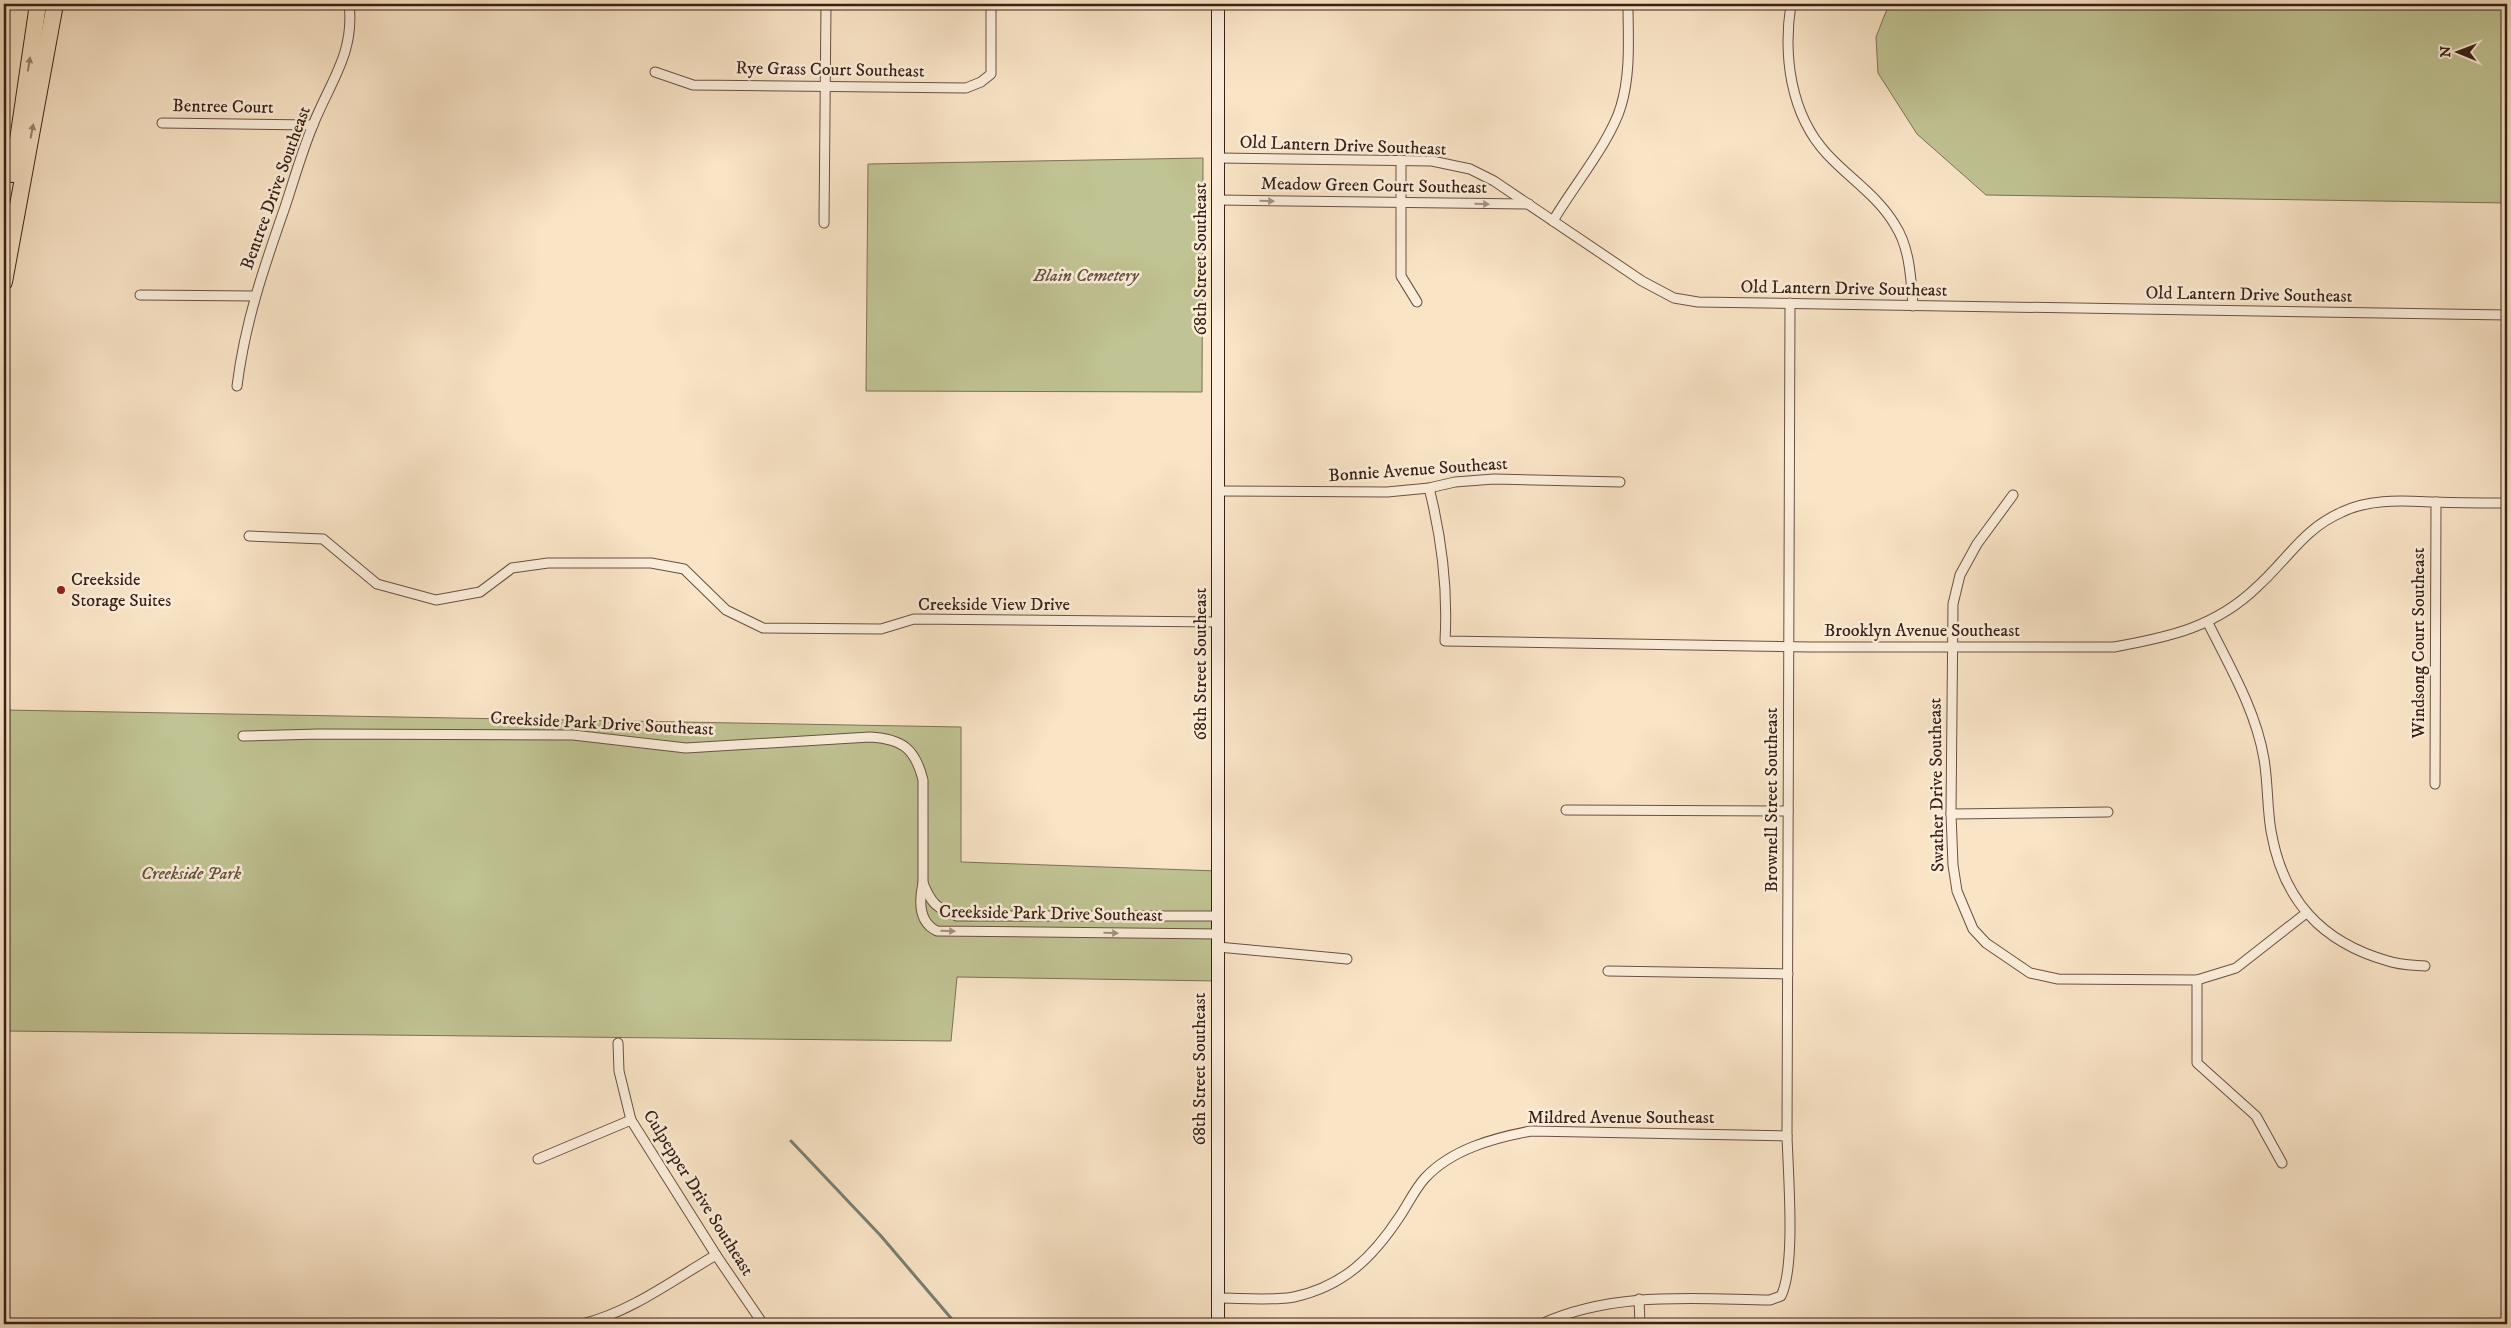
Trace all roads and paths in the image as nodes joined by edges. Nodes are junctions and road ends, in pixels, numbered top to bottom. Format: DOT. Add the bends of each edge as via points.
graph roads {
  1 [pos="38,4"];
  2 [pos="55,4"];
  3 [pos="349,4"];
  4 [pos="826,4"];
  5 [pos="991,4"];
  6 [pos="1218,4"];
  7 [pos="1628,4"];
  8 [pos="1791,4"];
  9 [pos="655,72"];
  10 [pos="826,86"];
  11 [pos="162,123"];
  12 [pos="313,125"];
  13 [pos="1219,158"];
  14 [pos="1400,161"];
  15 [pos="1218,200"];
  16 [pos="1400,202"];
  17 [pos="1529,204"];
  18 [pos="1553,220"];
  19 [pos="824,223"];
  20 [pos="4,233"];
  21 [pos="4,282"];
  22 [pos="140,295"];
  23 [pos="254,296"];
  24 [pos="1417,302"];
  25 [pos="1790,303"];
  26 [pos="1913,306"];
  27 [pos="2507,315"];
  28 [pos="237,386"];
  29 [pos="1620,482"];
  30 [pos="1429,488"];
  31 [pos="1219,491"];
  32 [pos="2013,495"];
  33 [pos="2436,502"];
  34 [pos="2507,503"];
  35 [pos="249,536"];
  36 [pos="1218,622"];
  37 [pos="2208,623"];
  38 [pos="1789,646"];
  39 [pos="1953,648"];
  40 [pos="243,736"];
  41 [pos="2435,784"];
  42 [pos="1566,810"];
  43 [pos="1788,811"];
  44 [pos="2108,812"];
  45 [pos="1951,814"];
  46 [pos="923,883"];
  47 [pos="2305,914"];
  48 [pos="1218,916"];
  49 [pos="1218,934"];
  50 [pos="1218,947"];
  51 [pos="1347,959"];
  52 [pos="2425,966"];
  53 [pos="1608,972"];
  54 [pos="1788,974"];
  55 [pos="2197,980"];
  56 [pos="618,1043"];
  57 [pos="631,1120"];
  58 [pos="1787,1136"];
  59 [pos="538,1159"];
  60 [pos="2282,1163"];
  61 [pos="716,1255"];
  62 [pos="1218,1298"];
  63 [pos="1639,1299"];
  64 [pos="606,1322"];
  65 [pos="582,1324"];
  66 [pos="763,1324"];
  67 [pos="1218,1324"];
  68 [pos="1541,1324"];
  69 [pos="1640,1324"];
  20 -- 1 [label="highway, one-way"];
  21 -- 2 [label="highway, one-way"];
  3 -- 12 [label="street, Bentree Drive Southeast" via="351,20 346,54"];
  4 -- 10 [label="street"];
  5 -- 10 [label="street, Rye Grass Court Southeast" via="991,74 981,82 966,88"];
  6 -- 13 [label="main road, 68th Street Southeast"];
  7 -- 18 [label="street" via="1628,67 1621,106 1605,140"];
  8 -- 26 [label="street" via="1787,63 1797,99 1812,133 1826,153 1867,190 1896,226 1909,264"];
  9 -- 10 [label="street, Rye Grass Court Southeast" via="694,85"];
  10 -- 19 [label="street"];
  11 -- 12 [label="street, Bentree Court"];
  12 -- 23 [label="street, Bentree Drive Southeast"];
  13 -- 14 [label="street, Old Lantern Drive Southeast"];
  13 -- 15 [label="main road, 68th Street Southeast"];
  14 -- 16 [label="street"];
  14 -- 17 [label="street, Old Lantern Drive Southeast" via="1432,161 1470,170"];
  15 -- 16 [label="street, Meadow Green Court Southeast, one-way"];
  15 -- 31 [label="main road, 68th Street Southeast"];
  16 -- 17 [label="street, Meadow Green Court Southeast, one-way"];
  16 -- 24 [label="street" via="1401,276"];
  17 -- 18 [label="street, Old Lantern Drive Southeast"];
  18 -- 25 [label="street, Old Lantern Drive Southeast" via="1642,281 1674,298 1698,302"];
  22 -- 23 [label="street"];
  23 -- 28 [label="street, Bentree Drive Southeast"];
  25 -- 26 [label="street, Old Lantern Drive Southeast"];
  25 -- 38 [label="street, Brownell Street Southeast"];
  26 -- 27 [label="street, Old Lantern Drive Southeast"];
  29 -- 30 [label="street, Bonnie Avenue Southeast" via="1494,479"];
  30 -- 31 [label="street, Bonnie Avenue Southeast" via="1346,493"];
  30 -- 38 [label="street, Brooklyn Avenue Southeast" via="1444,554 1445,641"];
  31 -- 36 [label="main road, 68th Street Southeast"];
  32 -- 39 [label="street, Swather Drive Southeast" via="1977,544 1960,576 1953,604"];
  33 -- 34 [label="street, Brooklyn Avenue Southeast"];
  33 -- 37 [label="street, Brooklyn Avenue Southeast" via="2368,503 2343,511 2301,538 2259,586"];
  33 -- 41 [label="street, Windsong Court Southeast"];
  35 -- 36 [label="street, Creekside View Drive" via="323,539 378,584 436,600 480,592 512,568 548,563 651,563 684,569 726,610 763,628 880,629 914,619"];
  36 -- 48 [label="main road, 68th Street Southeast"];
  37 -- 39 [label="street, Brooklyn Avenue Southeast" via="2163,638 2114,647"];
  37 -- 47 [label="street" via="2252,713 2264,759 2280,866"];
  38 -- 39 [label="street, Brooklyn Avenue Southeast"];
  38 -- 43 [label="street, Brownell Street Southeast"];
  39 -- 45 [label="street, Swather Drive Southeast"];
  40 -- 46 [label="street, Creekside Park Drive Southeast" via="573,735 686,748 887,738 910,751 923,780"];
  42 -- 43 [label="street"];
  43 -- 54 [label="street, Brownell Street Southeast"];
  44 -- 45 [label="street"];
  45 -- 55 [label="street, Swather Drive Southeast" via="1957,891 1973,929 1986,944 2009,961 2030,973 2058,979"];
  46 -- 48 [label="street, Creekside Park Drive Southeast" via="930,899 941,910 957,916"];
  46 -- 49 [label="street, Creekside Park Drive Southeast, one-way" via="920,910 931,928 937,931"];
  47 -- 52 [label="street" via="2356,950 2389,962"];
  47 -- 55 [label="street, Swather Drive Southeast" via="2236,968"];
  48 -- 49 [label="main road, 68th Street Southeast"];
  49 -- 50 [label="main road, 68th Street Southeast"];
  50 -- 51 [label="street"];
  50 -- 62 [label="main road, 68th Street Southeast"];
  53 -- 54 [label="street"];
  54 -- 58 [label="street, Brownell Street Southeast"];
  55 -- 60 [label="street" via="2197,1064 2256,1116"];
  56 -- 57 [label="street, Culpepper Drive Southeast" via="619,1071"];
  57 -- 59 [label="street"];
  57 -- 61 [label="street, Culpepper Drive Southeast"];
  58 -- 62 [label="street, Mildred Avenue Southeast" via="1531,1131 1498,1137 1463,1151 1425,1178 1379,1246 1349,1274 1293,1297"];
  58 -- 63 [label="street, Brownell Street Southeast" via="1789,1255 1786,1285 1781,1296 1770,1300"];
  61 -- 64 [label="street"];
  61 -- 66 [label="street, Culpepper Drive Southeast"];
  62 -- 67 [label="main road, 68th Street Southeast"];
  63 -- 68 [label="street" via="1582,1308"];
  63 -- 69 [label="street"];
  64 -- 65 [label="street"];
}
